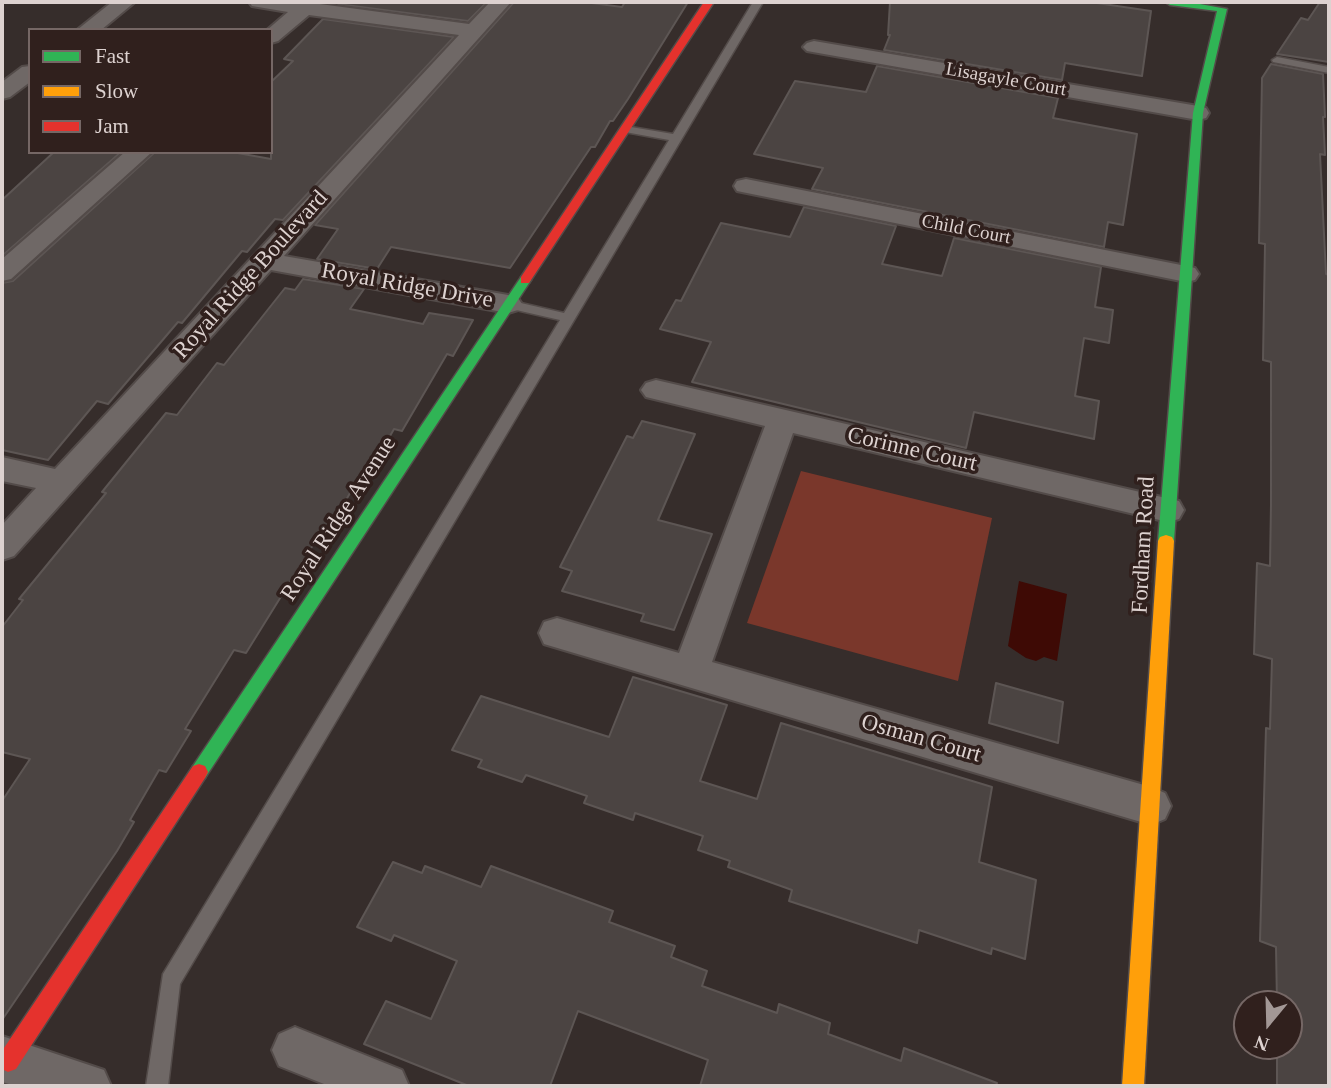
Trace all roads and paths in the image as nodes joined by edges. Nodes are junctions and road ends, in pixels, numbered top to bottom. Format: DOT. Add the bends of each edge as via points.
graph roads {
  1 [pos="125,2"];
  2 [pos="259,2"];
  3 [pos="501,2"];
  4 [pos="709,2"];
  5 [pos="758,2"];
  6 [pos="1170,2"];
  7 [pos="305,8"];
  8 [pos="90,28"];
  9 [pos="475,31"];
  10 [pos="273,35"];
  11 [pos="814,47"];
  12 [pos="1277,60"];
  13 [pos="1329,69"];
  14 [pos="1199,113"];
  15 [pos="625,129"];
  16 [pos="676,138"];
  17 [pos="138,154"];
  18 [pos="746,186"];
  19 [pos="264,261"];
  20 [pos="2,273"];
  21 [pos="1186,274"];
  22 [pos="508,304"];
  23 [pos="569,317"];
  24 [pos="656,390"];
  25 [pos="783,420"];
  26 [pos="2,469"];
  27 [pos="62,482"];
  28 [pos="1168,510"];
  29 [pos="2,547"];
  30 [pos="557,633"];
  31 [pos="690,672"];
  32 [pos="1152,806"];
  33 [pos="295,1050"];
  34 [pos="5,1060"];
  35 [pos="89,1086"];
  36 [pos="157,1086"];
  37 [pos="386,1086"];
  38 [pos="1133,1086"];
  1 -- 8 [label="street"];
  2 -- 7 [label="street"];
  3 -- 9 [label="street, Royal Ridge Boulevard"];
  4 -- 15 [label="street, Royal Ridge Avenue"];
  5 -- 16 [label="lane"];
  6 -- 14 [label="street, Fordham Road" via="1222,9"];
  7 -- 9 [label="street"];
  7 -- 10 [label="street"];
  9 -- 19 [label="street, Royal Ridge Boulevard"];
  11 -- 14 [label="street, Lisagayle Court"];
  12 -- 13 [label="lane"];
  14 -- 21 [label="street, Fordham Road"];
  15 -- 16 [label="lane"];
  15 -- 22 [label="street, Royal Ridge Avenue"];
  16 -- 23 [label="lane"];
  17 -- 20 [label="street"];
  18 -- 21 [label="street, Child Court"];
  19 -- 22 [label="street, Royal Ridge Drive"];
  19 -- 27 [label="street, Royal Ridge Boulevard"];
  21 -- 28 [label="street, Fordham Road"];
  22 -- 23 [label="lane"];
  22 -- 34 [label="street, Royal Ridge Avenue"];
  23 -- 36 [label="lane" via="170,981"];
  24 -- 25 [label="street, Corinne Court"];
  25 -- 28 [label="street, Corinne Court"];
  25 -- 31 [label="street"];
  26 -- 27 [label="street"];
  27 -- 29 [label="street, Royal Ridge Boulevard"];
  28 -- 32 [label="street, Fordham Road"];
  30 -- 31 [label="street, Osman Court"];
  31 -- 32 [label="street, Osman Court"];
  32 -- 38 [label="street, Fordham Road"];
  33 -- 37 [label="street"];
  34 -- 35 [label="street"];
}
